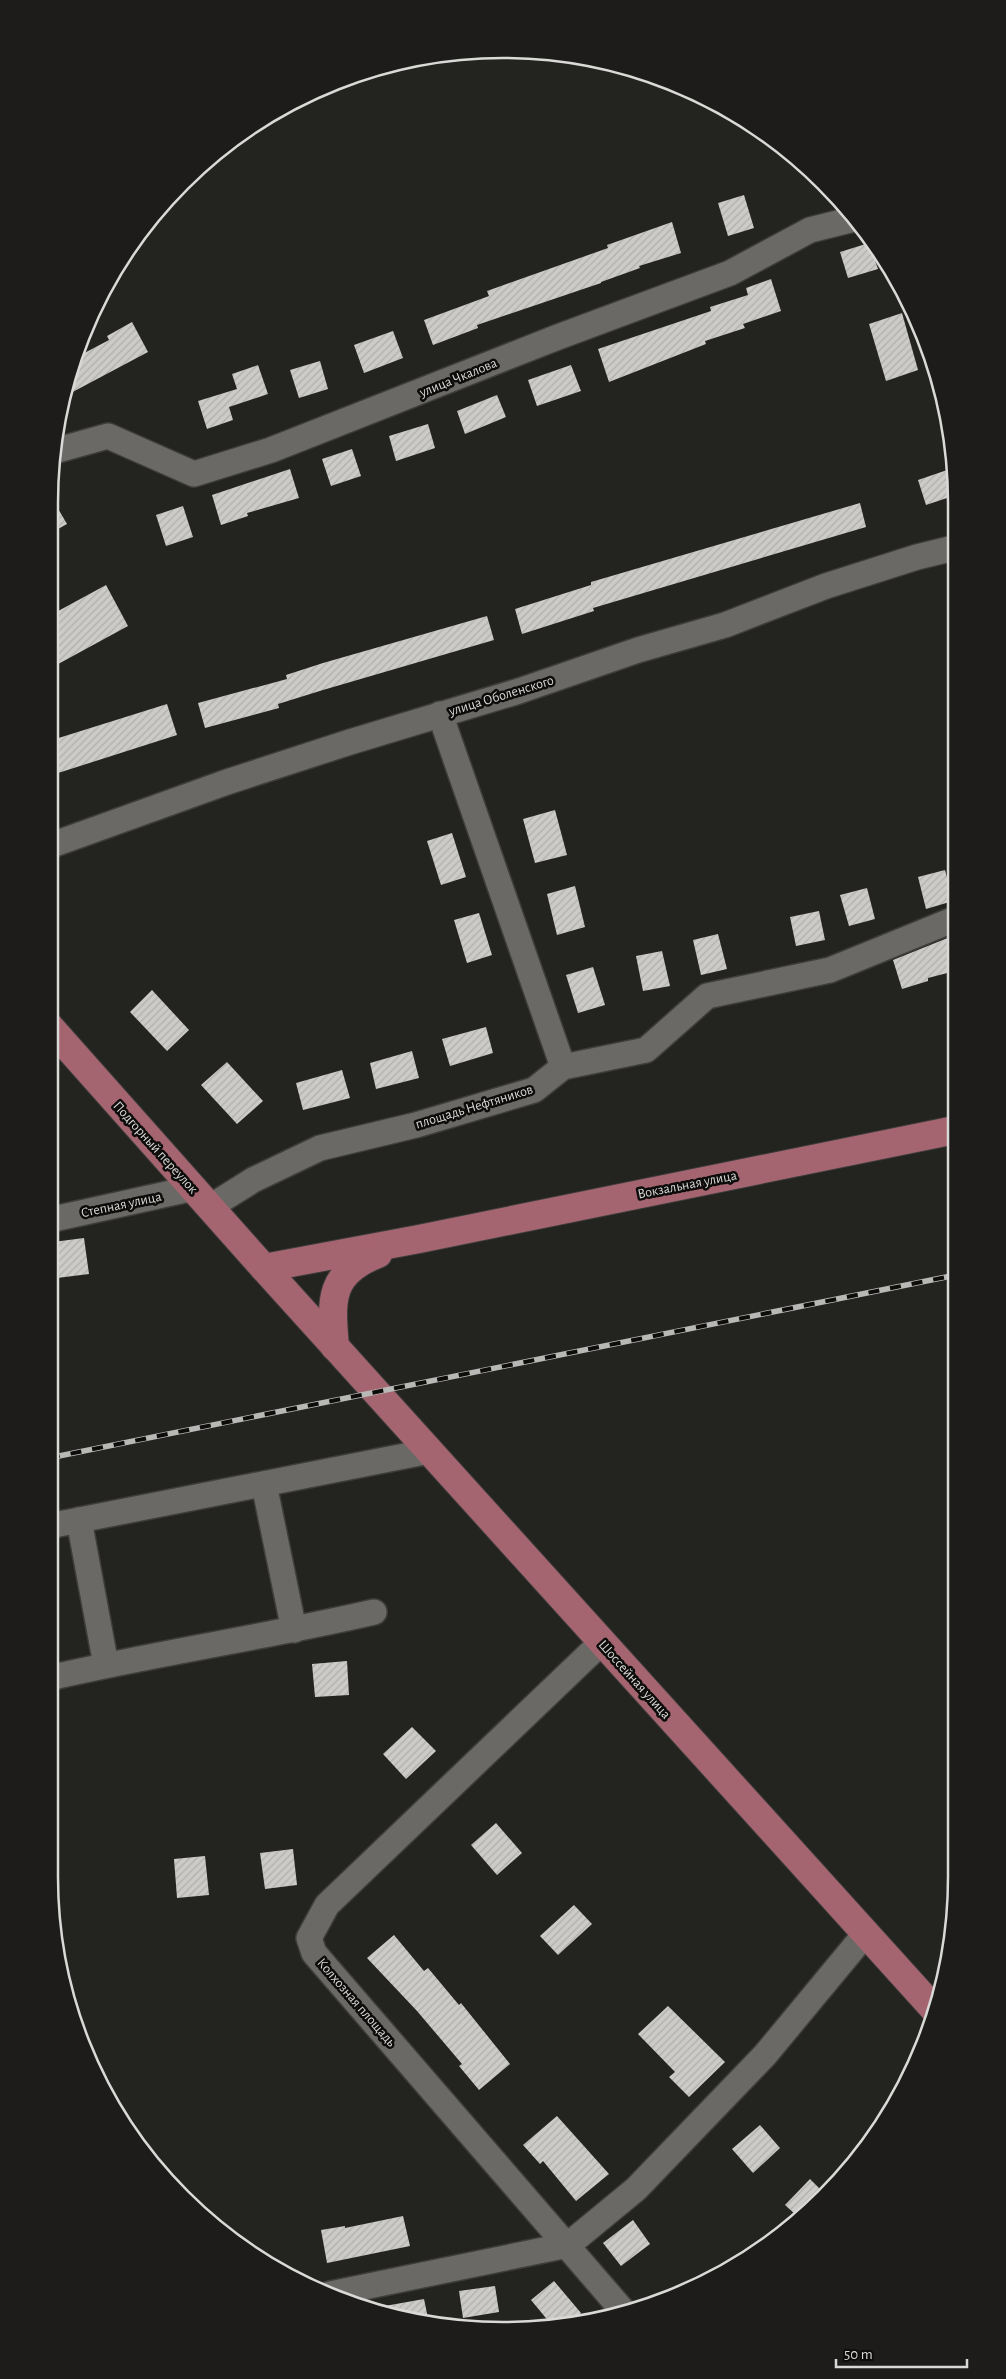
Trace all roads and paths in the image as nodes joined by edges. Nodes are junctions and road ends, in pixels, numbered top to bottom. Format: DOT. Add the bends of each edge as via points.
graph roads {
  1 [pos="847,221"];
  2 [pos="61,449"];
  3 [pos="948,549"];
  4 [pos="440,714"];
  5 [pos="58,843"];
  6 [pos="948,922"];
  7 [pos="58,1036"];
  8 [pos="563,1067"];
  9 [pos="948,1131"];
  10 [pos="202,1198"];
  11 [pos="58,1219"];
  12 [pos="419,1239"];
  13 [pos="264,1268"];
  14 [pos="335,1347"];
  15 [pos="430,1451"];
  16 [pos="264,1484"];
  17 [pos="79,1520"];
  18 [pos="58,1524"];
  19 [pos="374,1612"];
  20 [pos="294,1630"];
  21 [pos="602,1642"];
  22 [pos="106,1665"];
  23 [pos="58,1676"];
  24 [pos="866,1933"];
  25 [pos="929,2004"];
  26 [pos="568,2246"];
  27 [pos="342,2291"];
  28 [pos="619,2306"];
  1 -- 2 [label="street, улица Чкалова" via="810,230 730,273 567,333 271,450 194,474 108,436"];
  3 -- 4 [label="street, улица Оболенского" via="826,586 725,625"];
  4 -- 5 [label="street, улица Оболенского" via="227,782"];
  4 -- 8 [label="street"];
  6 -- 8 [label="street, площадь Нефтяников" via="830,970 707,996 646,1050"];
  7 -- 10 [label="main road, Подгорный переулок"];
  8 -- 10 [label="street, площадь Нефтяников" via="534,1090 320,1148 253,1180"];
  9 -- 12 [label="main road, Вокзальная улица"];
  10 -- 11 [label="street, Степная улица"];
  10 -- 13 [label="main road, Подгорный переулок"];
  12 -- 13 [label="main road"];
  12 -- 14 [label="main road" via="364,1260 343,1274 331,1306"];
  13 -- 14 [label="main road, Подгорный переулок"];
  14 -- 15 [label="main road, Шоссейная улица"];
  15 -- 16 [label="street"];
  15 -- 21 [label="main road, Шоссейная улица"];
  16 -- 17 [label="street"];
  16 -- 20 [label="street"];
  17 -- 18 [label="street"];
  17 -- 22 [label="street"];
  19 -- 20 [label="street"];
  20 -- 22 [label="street"];
  21 -- 24 [label="main road, Шоссейная улица"];
  21 -- 26 [label="street, Колхозная площадь" via="327,1905 309,1938 314,1953"];
  22 -- 23 [label="street"];
  24 -- 25 [label="main road, Шоссейная улица"];
  24 -- 26 [label="street" via="765,2055 636,2189"];
  26 -- 27 [label="street"];
  26 -- 28 [label="street, Колхозная площадь"];
}
